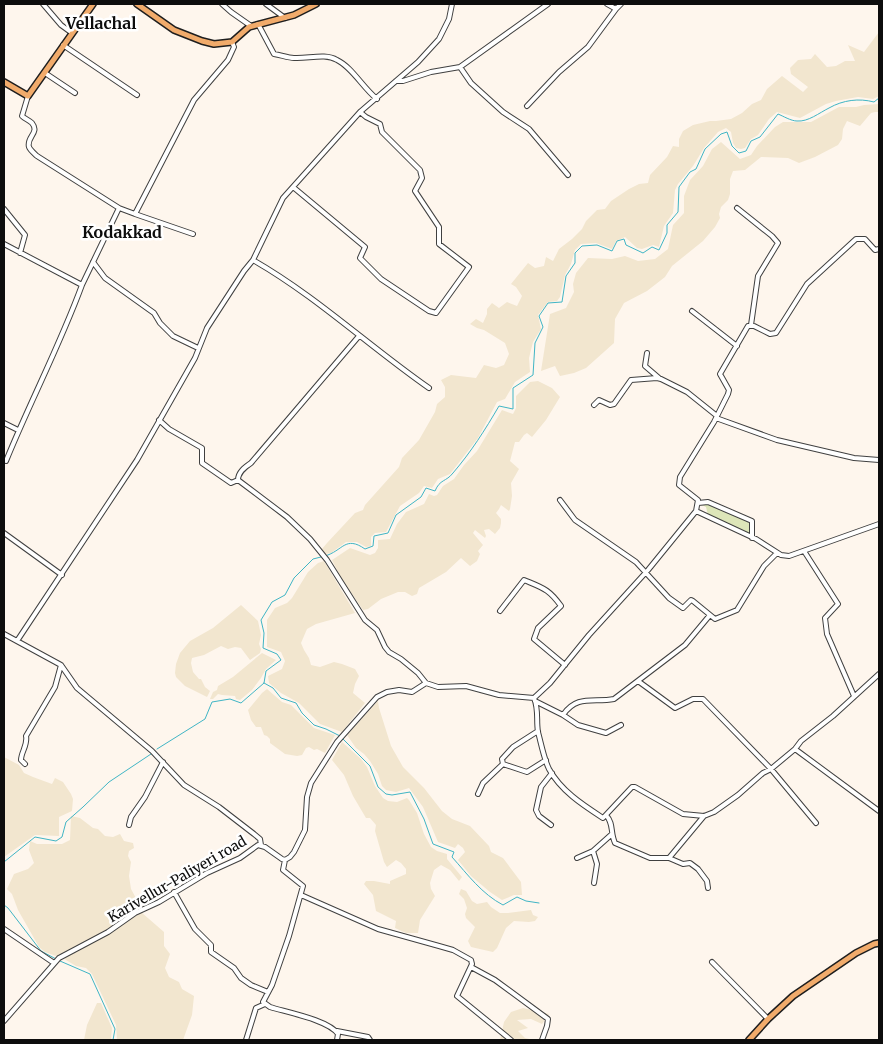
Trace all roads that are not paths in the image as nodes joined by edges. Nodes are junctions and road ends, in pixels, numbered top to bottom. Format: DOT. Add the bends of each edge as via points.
graph roads {
  1 [pos="43,4"];
  2 [pos="93,4"];
  3 [pos="137,4"];
  4 [pos="222,4"];
  5 [pos="266,4"];
  6 [pos="316,4"];
  7 [pos="452,4"];
  8 [pos="548,4"];
  9 [pos="607,4"];
  10 [pos="620,4"];
  11 [pos="616,9"];
  12 [pos="285,18"];
  13 [pos="258,24"];
  14 [pos="251,26"];
  15 [pos="72,33"];
  16 [pos="232,42"];
  17 [pos="64,45"];
  18 [pos="460,67"];
  19 [pos="45,73"];
  20 [pos="396,81"];
  21 [pos="4,82"];
  22 [pos="76,93"];
  23 [pos="138,95"];
  24 [pos="28,96"];
  25 [pos="377,99"];
  26 [pos="527,106"];
  27 [pos="360,112"];
  28 [pos="568,175"];
  29 [pos="293,187"];
  30 [pos="119,208"];
  31 [pos="737,208"];
  32 [pos="4,209"];
  33 [pos="135,214"];
  34 [pos="193,234"];
  35 [pos="4,244"];
  36 [pos="879,249"];
  37 [pos="20,253"];
  38 [pos="253,260"];
  39 [pos="92,262"];
  40 [pos="82,285"];
  41 [pos="692,311"];
  42 [pos="751,325"];
  43 [pos="359,336"];
  44 [pos="737,346"];
  45 [pos="198,348"];
  46 [pos="647,353"];
  47 [pos="661,379"];
  48 [pos="430,388"];
  49 [pos="594,405"];
  50 [pos="717,417"];
  51 [pos="159,420"];
  52 [pos="4,424"];
  53 [pos="18,430"];
  54 [pos="879,460"];
  55 [pos="6,461"];
  56 [pos="238,480"];
  57 [pos="560,500"];
  58 [pos="698,502"];
  59 [pos="696,511"];
  60 [pos="879,524"];
  61 [pos="4,534"];
  62 [pos="752,538"];
  63 [pos="804,551"];
  64 [pos="777,552"];
  65 [pos="645,573"];
  66 [pos="62,575"];
  67 [pos="500,611"];
  68 [pos="710,615"];
  69 [pos="4,634"];
  70 [pos="18,641"];
  71 [pos="61,665"];
  72 [pos="565,665"];
  73 [pos="879,674"];
  74 [pos="638,681"];
  75 [pos="426,683"];
  76 [pos="854,696"];
  77 [pos="534,700"];
  78 [pos="563,715"];
  79 [pos="621,725"];
  80 [pos="538,731"];
  81 [pos="795,750"];
  82 [pos="546,760"];
  83 [pos="163,762"];
  84 [pos="25,764"];
  85 [pos="502,764"];
  86 [pos="771,769"];
  87 [pos="552,773"];
  88 [pos="478,794"];
  89 [pos="879,810"];
  90 [pos="606,815"];
  91 [pos="704,816"];
  92 [pos="816,823"];
  93 [pos="128,825"];
  94 [pos="550,825"];
  95 [pos="612,834"];
  96 [pos="261,844"];
  97 [pos="593,851"];
  98 [pos="577,858"];
  99 [pos="669,858"];
  100 [pos="285,860"];
  101 [pos="594,883"];
  102 [pos="708,888"];
  103 [pos="174,892"];
  104 [pos="301,895"];
  105 [pos="4,929"];
  106 [pos="879,943"];
  107 [pos="712,962"];
  108 [pos="54,963"];
  109 [pos="470,968"];
  110 [pos="268,992"];
  111 [pos="265,1004"];
  112 [pos="768,1019"];
  113 [pos="4,1021"];
  114 [pos="337,1031"];
  115 [pos="246,1040"];
  116 [pos="337,1040"];
  117 [pos="370,1040"];
  118 [pos="511,1040"];
  119 [pos="542,1040"];
  120 [pos="749,1040"];
  1 -- 15 [label="street"];
  2 -- 15 [label="main road"];
  3 -- 16 [label="main road" via="166,25 189,36 214,44"];
  4 -- 14 [label="street"];
  5 -- 12 [label="street"];
  6 -- 12 [label="main road"];
  7 -- 20 [label="street" via="439,39"];
  8 -- 18 [label="street"];
  9 -- 11 [label="street"];
  10 -- 11 [label="street"];
  11 -- 26 [label="street" via="588,47"];
  12 -- 13 [label="main road"];
  13 -- 14 [label="main road"];
  13 -- 25 [label="street" via="274,54 336,59"];
  14 -- 16 [label="main road"];
  15 -- 17 [label="main road"];
  16 -- 33 [label="street" via="234,47 228,60 194,100"];
  17 -- 19 [label="main road"];
  17 -- 23 [label="street"];
  18 -- 20 [label="street"];
  18 -- 28 [label="street" via="471,83 529,130"];
  19 -- 22 [label="street"];
  19 -- 24 [label="main road"];
  20 -- 25 [label="street"];
  21 -- 24 [label="main road"];
  24 -- 30 [label="street" via="22,116 34,128 29,147 37,156"];
  25 -- 27 [label="street"];
  27 -- 29 [label="street"];
  27 -- 29 [label="street" via="380,124 382,132 420,170 422,178 415,191 439,227 439,244 469,266 436,313 429,312 372,272 360,258 365,247"];
  29 -- 38 [label="street" via="283,198"];
  30 -- 33 [label="street"];
  30 -- 39 [label="street"];
  31 -- 42 [label="street" via="778,243 758,276"];
  32 -- 37 [label="street" via="25,235"];
  33 -- 34 [label="street"];
  35 -- 37 [label="street"];
  36 -- 42 [label="street" via="875,250 862,238 856,238 807,284 776,333 770,334"];
  37 -- 40 [label="street"];
  38 -- 43 [label="street"];
  38 -- 45 [label="street" via="217,312"];
  39 -- 40 [label="street"];
  39 -- 45 [label="street" via="104,278 154,314 173,336"];
  40 -- 53 [label="street"];
  41 -- 44 [label="street"];
  42 -- 44 [label="street"];
  43 -- 48 [label="street"];
  43 -- 56 [label="street" via="242,470"];
  44 -- 50 [label="street" via="720,374 729,392"];
  45 -- 51 [label="street"];
  46 -- 47 [label="street" via="645,366"];
  47 -- 49 [label="street" via="631,380 614,404 599,400"];
  47 -- 50 [label="street" via="687,392"];
  50 -- 54 [label="street" via="777,440 854,458"];
  50 -- 58 [label="street" via="678,482"];
  51 -- 56 [label="street" via="202,448 202,463 206,467 231,483"];
  51 -- 66 [label="street" via="137,460"];
  52 -- 53 [label="street"];
  53 -- 55 [label="street"];
  56 -- 75 [label="street" via="296,524 324,556 365,620 377,630 385,648"];
  57 -- 65 [label="street" via="575,520 636,562"];
  58 -- 59 [label="street"];
  58 -- 62 [label="street" via="708,502 752,521"];
  59 -- 62 [label="street"];
  59 -- 65 [label="street"];
  60 -- 63 [label="street"];
  61 -- 66 [label="street"];
  62 -- 64 [label="street"];
  63 -- 64 [label="street" via="790,556"];
  63 -- 76 [label="street" via="838,604 825,618 827,634"];
  64 -- 68 [label="street" via="764,566 737,610 715,619"];
  65 -- 68 [label="street" via="680,607 691,600"];
  65 -- 72 [label="street"];
  66 -- 70 [label="street"];
  67 -- 72 [label="street" via="524,580 552,593 561,606 538,628 534,639"];
  68 -- 74 [label="street" via="685,645"];
  69 -- 70 [label="street"];
  70 -- 71 [label="street"];
  71 -- 83 [label="street" via="77,688"];
  71 -- 84 [label="street" via="55,687 26,736 20,757"];
  72 -- 77 [label="street"];
  73 -- 76 [label="street"];
  74 -- 78 [label="street" via="614,699 584,700 569,706"];
  74 -- 86 [label="street" via="675,708 693,699 703,700"];
  75 -- 77 [label="street" via="438,687 466,686"];
  75 -- 100 [label="street" via="412,692 399,690 377,697 339,739 311,783 304,830 294,852"];
  76 -- 81 [label="street" via="800,741"];
  77 -- 78 [label="street"];
  77 -- 80 [label="street" via="538,711"];
  78 -- 79 [label="street" via="578,725 606,733"];
  80 -- 82 [label="street"];
  80 -- 85 [label="street" via="513,747 502,758"];
  81 -- 86 [label="street"];
  81 -- 89 [label="street"];
  82 -- 85 [label="street" via="527,772"];
  82 -- 87 [label="street"];
  83 -- 93 [label="street"];
  83 -- 96 [label="street" via="184,785 219,807 260,839"];
  85 -- 88 [label="street" via="483,783"];
  86 -- 91 [label="street"];
  86 -- 92 [label="street"];
  87 -- 90 [label="street" via="580,802 603,818"];
  87 -- 94 [label="street" via="541,787 536,810"];
  90 -- 91 [label="street" via="632,787 636,787 683,814"];
  90 -- 95 [label="street" via="611,821"];
  91 -- 99 [label="street"];
  95 -- 97 [label="street"];
  95 -- 99 [label="street" via="615,843 650,858"];
  96 -- 100 [label="street, Karivellur-Paliyeri road"];
  96 -- 103 [label="street, Karivellur-Paliyeri road"];
  97 -- 98 [label="street"];
  97 -- 101 [label="street" via="597,864"];
  99 -- 102 [label="street" via="683,864 690,863 698,869 707,880"];
  100 -- 104 [label="street" via="283,870 303,886"];
  103 -- 108 [label="street, Karivellur-Paliyeri road"];
  103 -- 110 [label="street" via="195,929 211,945 211,952 234,968 241,978"];
  104 -- 109 [label="street" via="378,929 453,950 472,960"];
  104 -- 110 [label="street"];
  105 -- 108 [label="street"];
  106 -- 112 [label="main road" via="856,953 817,978"];
  107 -- 112 [label="street"];
  108 -- 113 [label="street, Karivellur-Paliyeri road"];
  109 -- 118 [label="street" via="457,996"];
  109 -- 119 [label="street" via="496,980 548,1018"];
  110 -- 111 [label="street"];
  111 -- 114 [label="street" via="323,1023"];
  111 -- 115 [label="street" via="256,1008"];
  112 -- 120 [label="main road"];
  114 -- 116 [label="street"];
  114 -- 117 [label="street" via="368,1036"];
}
